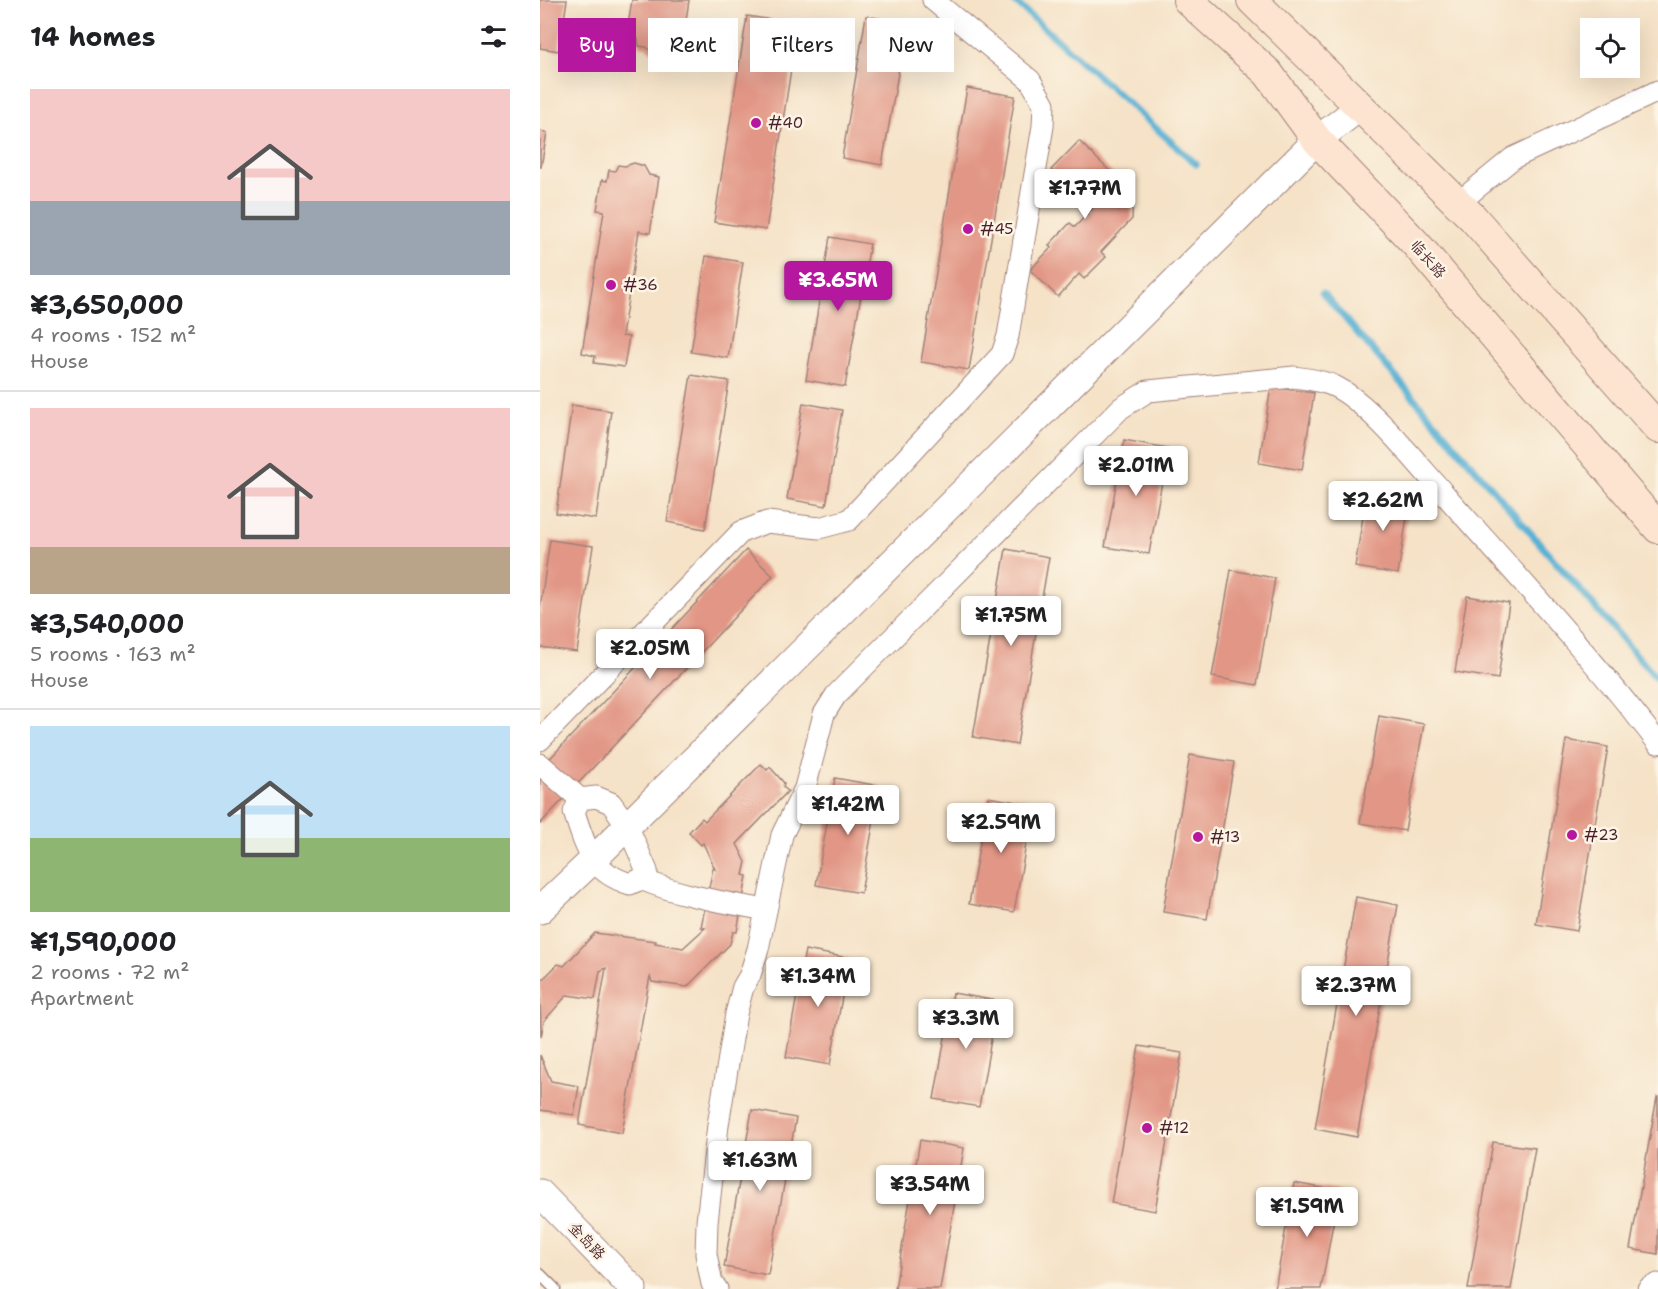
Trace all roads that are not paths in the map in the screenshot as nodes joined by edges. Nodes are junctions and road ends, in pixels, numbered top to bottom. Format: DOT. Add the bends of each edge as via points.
graph roads {
  1 [pos="933,0"];
  2 [pos="1188,0"];
  3 [pos="1252,0"];
  4 [pos="1658,91"];
  5 [pos="1359,106"];
  6 [pos="1317,140"];
  7 [pos="1458,204"];
  8 [pos="1658,428"];
  9 [pos="1658,528"];
  10 [pos="540,740"];
  11 [pos="1658,743"];
  12 [pos="540,764"];
  13 [pos="580,800"];
  14 [pos="627,825"];
  15 [pos="593,860"];
  16 [pos="641,879"];
  17 [pos="540,910"];
  18 [pos="766,910"];
  19 [pos="540,1193"];
  20 [pos="540,1274"];
  21 [pos="1658,1284"];
  22 [pos="555,1289"];
  23 [pos="633,1289"];
  24 [pos="717,1289"];
  25 [pos="1648,1289"];
  1 -- 10 [label="street" via="1030,80 1044,104 1002,354 849,520 819,528 767,522 741,532"];
  2 -- 6 [label="main road, 临长路" via="1268,73"];
  3 -- 5 [label="main road"];
  4 -- 7 [label="street" via="1514,158"];
  5 -- 6 [label="street"];
  5 -- 7 [label="main road"];
  6 -- 9 [label="main road, 临长路" via="1416,244"];
  6 -- 14 [label="street"];
  7 -- 8 [label="main road"];
  11 -- 18 [label="street" via="1560,624 1416,463 1368,411 1334,386 1294,377 1148,391 1121,408 836,695 824,714 805,788 782,835"];
  12 -- 13 [label="street"];
  13 -- 14 [label="street" via="596,796 611,803"];
  13 -- 15 [label="street" via="574,812"];
  14 -- 15 [label="street"];
  14 -- 16 [label="street" via="647,871"];
  15 -- 16 [label="street" via="606,875 618,880 630,884"];
  15 -- 17 [label="street"];
  16 -- 18 [label="street" via="697,898"];
  18 -- 24 [label="street" via="758,949 736,1014 718,1125 706,1254 712,1284"];
  19 -- 23 [label="street, 金岛路"];
  20 -- 22 [label="lane"];
  21 -- 25 [label="street"];
}
